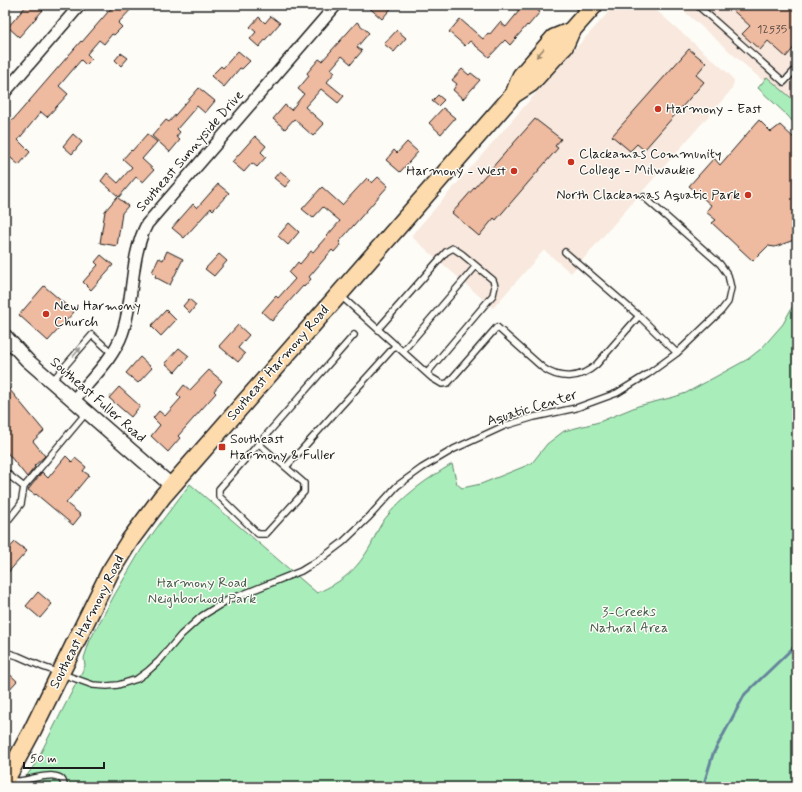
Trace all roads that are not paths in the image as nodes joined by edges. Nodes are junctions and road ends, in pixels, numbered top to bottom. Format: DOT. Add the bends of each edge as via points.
graph roads {
  1 [pos="80,5"];
  2 [pos="336,5"];
  3 [pos="594,5"];
  4 [pos="697,5"];
  5 [pos="797,68"];
  6 [pos="6,86"];
  7 [pos="644,198"];
  8 [pos="566,252"];
  9 [pos="476,266"];
  10 [pos="339,294"];
  11 [pos="639,316"];
  12 [pos="378,329"];
  13 [pos="354,335"];
  14 [pos="5,336"];
  15 [pos="396,345"];
  16 [pos="403,351"];
  17 [pos="112,353"];
  18 [pos="677,354"];
  19 [pos="427,373"];
  20 [pos="52,381"];
  21 [pos="74,400"];
  22 [pos="88,412"];
  23 [pos="260,444"];
  24 [pos="286,467"];
  25 [pos="5,472"];
  26 [pos="172,486"];
  27 [pos="24,488"];
  28 [pos="5,524"];
  29 [pos="5,652"];
  30 [pos="61,673"];
  31 [pos="6,780"];
  32 [pos="64,787"];
  1 -- 6 [label="street"];
  2 -- 17 [label="street, Southeast Sunnyside Drive" via="147,224 140,237 135,257 122,333"];
  3 -- 10 [label="main road, Southeast Harmony Road" via="571,31 554,38 521,76 514,94"];
  4 -- 5 [label="lane" via="784,82"];
  7 -- 18 [label="lane, Aquatic Center" via="720,264 728,275 728,302"];
  8 -- 11 [label="lane"];
  9 -- 12 [label="lane" via="453,248 446,252"];
  9 -- 16 [label="lane"];
  9 -- 19 [label="lane" via="493,280 493,295"];
  10 -- 12 [label="lane"];
  10 -- 26 [label="main road, Southeast Harmony Road"];
  11 -- 18 [label="lane"];
  11 -- 19 [label="lane" via="596,365 589,371 573,376 561,377 550,373 497,327 448,383 437,382"];
  12 -- 15 [label="lane"];
  13 -- 23 [label="lane"];
  14 -- 20 [label="street, Southeast Fuller Road" via="27,360"];
  15 -- 16 [label="lane"];
  15 -- 24 [label="lane"];
  16 -- 19 [label="lane"];
  20 -- 17 [label="lane, one-way" via="92,335"];
  17 -- 21 [label="street, Southeast Sunnyside Drive"];
  18 -- 30 [label="lane, Aquatic Center" via="617,393 576,408 504,426 454,449 422,468 397,486 343,542 322,558 301,571 226,601 202,616 181,635 160,661 137,679 123,684 93,685"];
  20 -- 21 [label="street, Southeast Fuller Road"];
  21 -- 22 [label="street, Southeast Fuller Road"];
  22 -- 26 [label="street, Southeast Fuller Road"];
  22 -- 27 [label="lane"];
  23 -- 24 [label="lane"];
  23 -- 24 [label="lane" via="219,489 219,496 258,534 266,534 304,492 304,483"];
  25 -- 27 [label="lane"];
  26 -- 30 [label="main road, Southeast Harmony Road" via="110,572"];
  27 -- 28 [label="lane" via="21,504"];
  29 -- 30 [label="lane, Aquatic Center"];
  30 -- 31 [label="main road, Southeast Harmony Road"];
  31 -- 32 [label="lane" via="56,776 63,781"];
}
